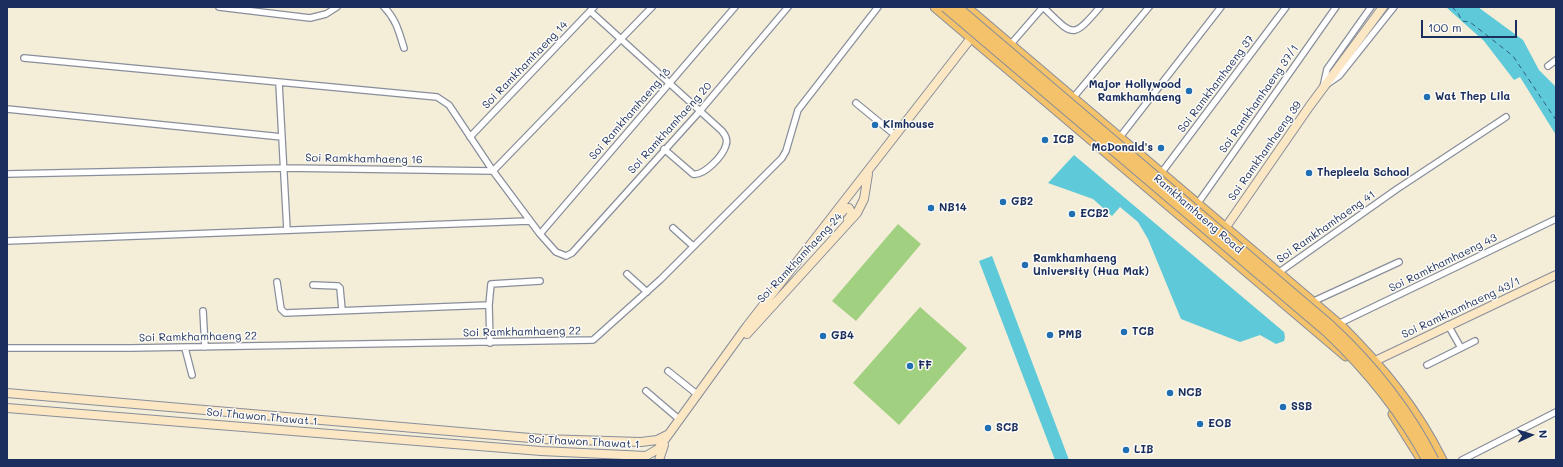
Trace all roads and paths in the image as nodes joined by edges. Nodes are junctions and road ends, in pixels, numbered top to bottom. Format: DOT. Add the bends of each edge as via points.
graph roads {
  1 [pos="219,7"];
  2 [pos="338,7"];
  3 [pos="384,7"];
  4 [pos="652,7"];
  5 [pos="735,7"];
  6 [pos="788,7"];
  7 [pos="878,7"];
  8 [pos="935,7"];
  9 [pos="945,7"];
  10 [pos="957,7"];
  11 [pos="966,7"];
  12 [pos="1034,7"];
  13 [pos="1100,7"];
  14 [pos="1149,7"];
  15 [pos="1221,7"];
  16 [pos="1286,7"];
  17 [pos="1336,7"];
  18 [pos="1371,7"];
  19 [pos="1383,7"];
  20 [pos="1394,7"];
  21 [pos="592,9"];
  22 [pos="1041,9"];
  23 [pos="979,18"];
  24 [pos="971,38"];
  25 [pos="621,40"];
  26 [pos="1011,44"];
  27 [pos="404,48"];
  28 [pos="24,58"];
  29 [pos="1556,60"];
  30 [pos="1548,66"];
  31 [pos="279,83"];
  32 [pos="669,83"];
  33 [pos="1323,87"];
  34 [pos="1073,98"];
  35 [pos="856,103"];
  36 [pos="7,109"];
  37 [pos="700,111"];
  38 [pos="1506,117"];
  39 [pos="895,135"];
  40 [pos="282,137"];
  41 [pos="470,137"];
  42 [pos="1120,137"];
  43 [pos="664,149"];
  44 [pos="284,168"];
  45 [pos="870,168"];
  46 [pos="493,171"];
  47 [pos="1162,172"];
  48 [pos="7,174"];
  49 [pos="1198,203"];
  50 [pos="1556,219"];
  51 [pos="529,221"];
  52 [pos="845,226"];
  53 [pos="1226,227"];
  54 [pos="673,228"];
  55 [pos="287,230"];
  56 [pos="540,234"];
  57 [pos="7,241"];
  58 [pos="1214,244"];
  59 [pos="693,246"];
  60 [pos="806,250"];
  61 [pos="1399,262"];
  62 [pos="1278,273"];
  63 [pos="627,274"];
  64 [pos="1556,275"];
  65 [pos="540,280"];
  66 [pos="277,282"];
  67 [pos="313,285"];
  68 [pos="647,292"];
  69 [pos="1312,302"];
  70 [pos="489,305"];
  71 [pos="342,310"];
  72 [pos="203,311"];
  73 [pos="1448,325"];
  74 [pos="1340,326"];
  75 [pos="1475,341"];
  76 [pos="1330,342"];
  77 [pos="490,343"];
  78 [pos="206,347"];
  79 [pos="7,348"];
  80 [pos="185,348"];
  81 [pos="1461,348"];
  82 [pos="728,352"];
  83 [pos="1375,361"];
  84 [pos="1427,365"];
  85 [pos="668,371"];
  86 [pos="192,375"];
  87 [pos="646,391"];
  88 [pos="7,393"];
  89 [pos="698,395"];
  90 [pos="7,408"];
  91 [pos="1556,412"];
  92 [pos="242,413"];
  93 [pos="680,420"];
  94 [pos="241,427"];
  95 [pos="671,432"];
  96 [pos="542,439"];
  97 [pos="641,442"];
  98 [pos="542,451"];
  99 [pos="654,458"];
  100 [pos="1422,460"];
  101 [pos="1427,460"];
  102 [pos="1434,460"];
  103 [pos="1442,460"];
  104 [pos="1462,460"];
  1 -- 2 [label="street" via="310,18 326,14"];
  3 -- 27 [label="street" via="398,26"];
  4 -- 25 [label="street"];
  5 -- 32 [label="street, Soi Ramkhamhaeng 18"];
  6 -- 37 [label="street, Soi Ramkhamhaeng 20"];
  7 -- 59 [label="street, Soi Ramkhamhaeng 22" via="798,110 782,158"];
  8 -- 24 [label="main road, Ramkhamhaeng Road"];
  9 -- 101 [label="main road, Ramkhamhaeng Road, bridge" via="1328,332 1388,398"];
  10 -- 102 [label="main road, Ramkhamhaeng Road, bridge" via="1331,326 1393,393 1412,420"];
  11 -- 23 [label="main road, Ramkhamhaeng Road"];
  12 -- 22 [label="street"];
  13 -- 22 [label="street" via="1083,26 1073,31"];
  14 -- 34 [label="street"];
  15 -- 42 [label="street"];
  16 -- 47 [label="street, Soi Ramkhamhaeng 37"];
  17 -- 49 [label="street, Soi Ramkhamhaeng 37/1"];
  18 -- 33 [label="street, Soi Ramkhamhaeng 39" via="1327,69"];
  19 -- 33 [label="main road, Soi Ramkhamhaeng 39"];
  20 -- 33 [label="street, Soi Ramkhamhaeng 39" via="1339,76"];
  21 -- 25 [label="street"];
  21 -- 41 [label="street, Soi Ramkhamhaeng 14"];
  22 -- 26 [label="street"];
  23 -- 24 [label="main road"];
  23 -- 26 [label="main road, Ramkhamhaeng Road"];
  24 -- 39 [label="main road, Soi Ramkhamhaeng 24"];
  24 -- 58 [label="main road, Ramkhamhaeng Road"];
  25 -- 32 [label="street"];
  25 -- 46 [label="street"];
  26 -- 34 [label="main road, Ramkhamhaeng Road"];
  28 -- 31 [label="street"];
  29 -- 30 [label="street"];
  31 -- 40 [label="street"];
  31 -- 41 [label="street" via="436,97 449,105"];
  32 -- 37 [label="street"];
  32 -- 56 [label="street, Soi Ramkhamhaeng 18"];
  33 -- 53 [label="main road, Soi Ramkhamhaeng 39"];
  34 -- 42 [label="main road, Ramkhamhaeng Road"];
  35 -- 39 [label="street"];
  36 -- 40 [label="street"];
  37 -- 43 [label="street, Soi Ramkhamhaeng 20"];
  37 -- 43 [label="street" via="727,137 722,152 704,173 693,174"];
  38 -- 62 [label="street, Soi Ramkhamhaeng 41" via="1397,189"];
  39 -- 45 [label="main road, Soi Ramkhamhaeng 24"];
  40 -- 44 [label="street"];
  41 -- 46 [label="street"];
  42 -- 47 [label="main road, Ramkhamhaeng Road"];
  43 -- 56 [label="street, Soi Ramkhamhaeng 20" via="572,253 562,255 556,252"];
  44 -- 46 [label="street, Soi Ramkhamhaeng 16"];
  44 -- 48 [label="street, Soi Ramkhamhaeng 16"];
  44 -- 55 [label="street"];
  45 -- 52 [label="main road, Soi Ramkhamhaeng 24" via="861,207"];
  45 -- 60 [label="main road, Soi Ramkhamhaeng 24"];
  46 -- 51 [label="street"];
  47 -- 49 [label="main road, Ramkhamhaeng Road"];
  49 -- 53 [label="main road, Ramkhamhaeng Road"];
  50 -- 74 [label="street, Soi Ramkhamhaeng 43"];
  51 -- 55 [label="street"];
  51 -- 56 [label="street"];
  52 -- 60 [label="main road" via="852,214 852,211 846,208"];
  52 -- 82 [label="main road, Soi Ramkhamhaeng 24"];
  53 -- 58 [label="main road"];
  53 -- 62 [label="main road, Ramkhamhaeng Road"];
  54 -- 59 [label="street"];
  55 -- 57 [label="street"];
  58 -- 76 [label="main road, Ramkhamhaeng Road"];
  59 -- 68 [label="street, Soi Ramkhamhaeng 22"];
  60 -- 82 [label="main road, Soi Ramkhamhaeng 24"];
  61 -- 69 [label="street"];
  62 -- 69 [label="main road, Ramkhamhaeng Road"];
  63 -- 68 [label="street"];
  64 -- 73 [label="main road, Soi Ramkhamhaeng 43/1"];
  65 -- 70 [label="street" via="491,284"];
  66 -- 71 [label="street" via="281,310 285,313"];
  67 -- 71 [label="street" via="338,286"];
  68 -- 77 [label="street, Soi Ramkhamhaeng 22" via="593,340"];
  69 -- 74 [label="main road, Ramkhamhaeng Road"];
  70 -- 71 [label="street"];
  70 -- 77 [label="street"];
  72 -- 78 [label="street"];
  73 -- 81 [label="street"];
  73 -- 83 [label="main road, Soi Ramkhamhaeng 43/1"];
  74 -- 76 [label="main road"];
  74 -- 83 [label="main road, Ramkhamhaeng Road"];
  75 -- 81 [label="street"];
  76 -- 100 [label="main road, Ramkhamhaeng Road" via="1383,399"];
  77 -- 78 [label="street, Soi Ramkhamhaeng 22"];
  78 -- 80 [label="street, Soi Ramkhamhaeng 22"];
  79 -- 80 [label="street, Soi Ramkhamhaeng 22"];
  80 -- 86 [label="street"];
  81 -- 84 [label="street"];
  82 -- 89 [label="main road, Soi Ramkhamhaeng 24"];
  83 -- 103 [label="main road, Ramkhamhaeng Road" via="1415,413"];
  85 -- 89 [label="street"];
  87 -- 93 [label="street"];
  88 -- 92 [label="main road, Soi Thawon Thawat 1"];
  89 -- 93 [label="main road, Soi Ramkhamhaeng 24"];
  90 -- 94 [label="main road, Soi Thawon Thawat 1"];
  91 -- 104 [label="street"];
  92 -- 94 [label="main road"];
  92 -- 96 [label="main road, Soi Thawon Thawat 1"];
  93 -- 95 [label="main road, Soi Ramkhamhaeng 24"];
  94 -- 98 [label="main road, Soi Thawon Thawat 1"];
  95 -- 97 [label="main road" via="657,440"];
  95 -- 99 [label="main road, Soi Ramkhamhaeng 24"];
  96 -- 97 [label="main road, Soi Thawon Thawat 1"];
  96 -- 98 [label="main road" via="547,441 546,450"];
  97 -- 99 [label="main road, Soi Thawon Thawat 1" via="650,448"];
  98 -- 99 [label="main road, Soi Thawon Thawat 1"];
}
